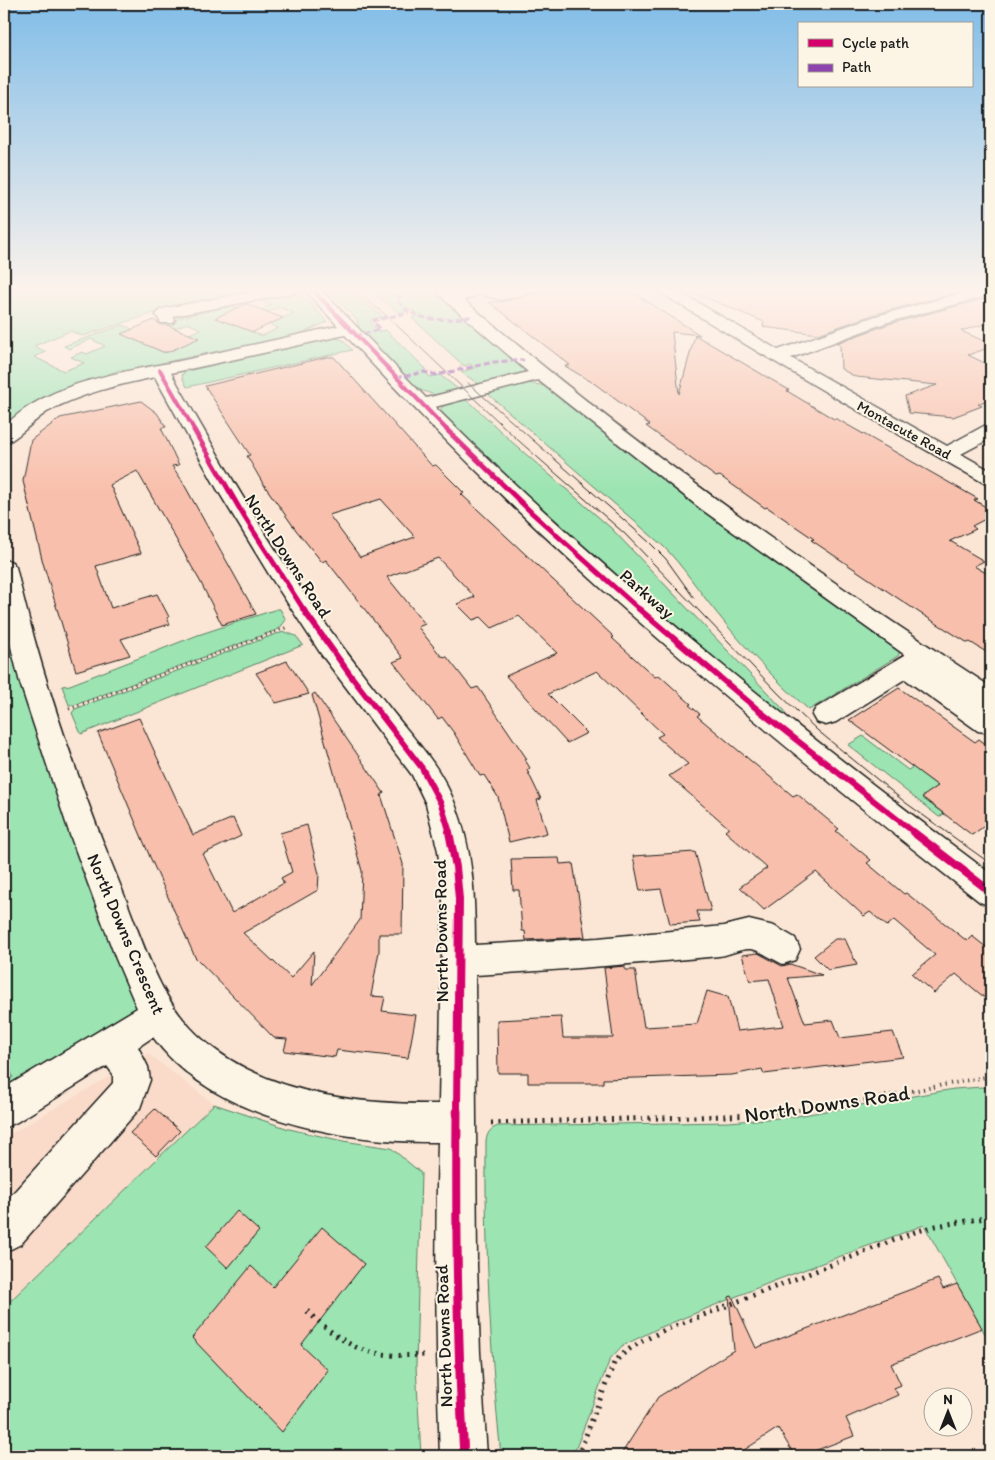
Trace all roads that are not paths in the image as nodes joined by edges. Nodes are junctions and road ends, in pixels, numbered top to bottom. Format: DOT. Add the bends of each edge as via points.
graph roads {
  1 [pos="224,356"];
  2 [pos="375,356"];
  3 [pos="520,356"];
  4 [pos="776,357"];
  5 [pos="160,370"];
  6 [pos="541,374"];
  7 [pos="422,405"];
  8 [pos="991,430"];
  9 [pos="4,438"];
  10 [pos="946,454"];
  11 [pos="991,479"];
  12 [pos="4,568"];
  13 [pos="915,661"];
  14 [pos="990,712"];
  15 [pos="826,715"];
  16 [pos="991,892"];
  17 [pos="783,949"];
  18 [pos="458,961"];
  19 [pos="158,1015"];
  20 [pos="112,1043"];
  21 [pos="4,1109"];
  22 [pos="456,1123"];
  23 [pos="7,1230"];
  24 [pos="464,1456"];
  1 -- 5 [label="street"];
  2 -- 7 [label="street, Parkway"];
  3 -- 6 [label="street"];
  4 -- 10 [label="street, Montacute Road"];
  5 -- 9 [label="street" via="112,380 70,394 27,418"];
  5 -- 18 [label="street, North Downs Road" via="245,519 310,619 421,766 440,803 457,869"];
  6 -- 7 [label="street"];
  6 -- 13 [label="street" via="682,486 837,597"];
  7 -- 16 [label="street, Parkway" via="528,509 637,607 768,716"];
  8 -- 10 [label="street"];
  10 -- 11 [label="street, Montacute Road"];
  12 -- 19 [label="street, North Downs Crescent" via="72,801"];
  13 -- 14 [label="street"];
  13 -- 15 [label="street"];
  17 -- 18 [label="street" via="762,936 749,934 724,941 598,953"];
  18 -- 22 [label="street, North Downs Road"];
  19 -- 20 [label="street"];
  19 -- 22 [label="street, North Downs Crescent" via="174,1036 204,1064 230,1081 263,1095 320,1111 382,1122"];
  20 -- 21 [label="street"];
  20 -- 23 [label="street" via="132,1073 133,1080 127,1095"];
  22 -- 24 [label="street, North Downs Road" via="458,1353"];
}
